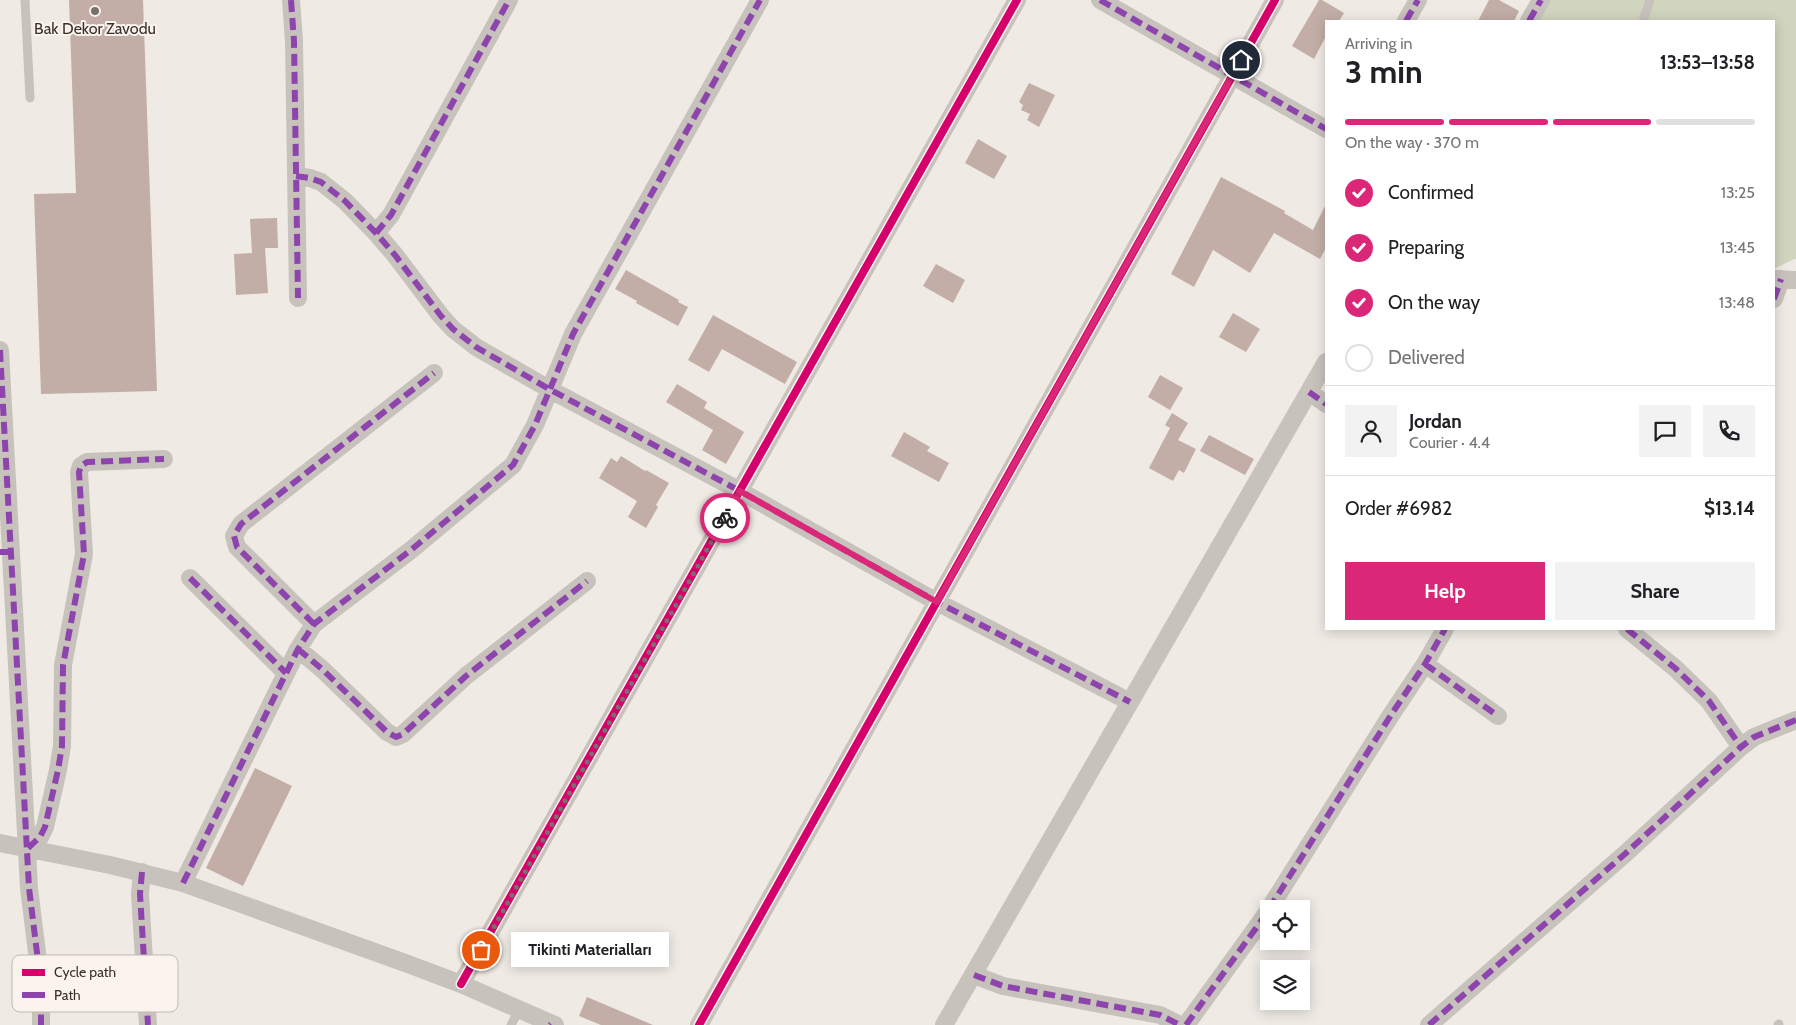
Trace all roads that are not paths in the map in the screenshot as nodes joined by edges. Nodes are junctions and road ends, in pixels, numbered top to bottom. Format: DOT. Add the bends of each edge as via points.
graph roads {
  1 [pos="25,0"];
  2 [pos="291,0"];
  3 [pos="509,0"];
  4 [pos="760,0"];
  5 [pos="1017,0"];
  6 [pos="1100,0"];
  7 [pos="1275,0"];
  8 [pos="1418,0"];
  9 [pos="1541,0"];
  10 [pos="1650,0"];
  11 [pos="1407,20"];
  12 [pos="1530,20"];
  13 [pos="1643,20"];
  14 [pos="1233,75"];
  15 [pos="30,98"];
  16 [pos="1325,128"];
  17 [pos="296,176"];
  18 [pos="376,233"];
  19 [pos="1784,279"];
  20 [pos="1775,297"];
  21 [pos="298,298"];
  22 [pos="0,350"];
  23 [pos="1325,364"];
  24 [pos="434,373"];
  25 [pos="549,389"];
  26 [pos="1309,392"];
  27 [pos="1325,403"];
  28 [pos="164,459"];
  29 [pos="740,491"];
  30 [pos="6,552"];
  31 [pos="190,578"];
  32 [pos="586,581"];
  33 [pos="937,602"];
  34 [pos="314,624"];
  35 [pos="1444,630"];
  36 [pos="1628,630"];
  37 [pos="298,649"];
  38 [pos="1425,664"];
  39 [pos="286,673"];
  40 [pos="1130,702"];
  41 [pos="1498,716"];
  42 [pos="1796,720"];
  43 [pos="1741,746"];
  44 [pos="0,843"];
  45 [pos="28,848"];
  46 [pos="142,872"];
  47 [pos="183,883"];
  48 [pos="1275,900"];
  49 [pos="1260,922"];
  50 [pos="37,955"];
  51 [pos="144,955"];
  52 [pos="974,975"];
  53 [pos="461,984"];
  54 [pos="519,1010"];
  55 [pos="40,1012"];
  56 [pos="147,1012"];
  57 [pos="552,1024"];
  58 [pos="40,1025"];
  59 [pos="148,1025"];
  60 [pos="511,1025"];
  61 [pos="699,1025"];
  62 [pos="944,1025"];
  63 [pos="1180,1025"];
  64 [pos="1186,1025"];
  65 [pos="1429,1025"];
  1 -- 15 [label="lane"];
  2 -- 17 [label="street"];
  3 -- 18 [label="street" via="391,215"];
  4 -- 25 [label="street" via="572,334"];
  5 -- 29 [label="street"];
  6 -- 14 [label="street"];
  7 -- 14 [label="street"];
  8 -- 11 [label="street"];
  9 -- 12 [label="street"];
  10 -- 13 [label="lane"];
  14 -- 16 [label="street"];
  14 -- 33 [label="street"];
  17 -- 18 [label="street" via="321,182 334,191"];
  17 -- 21 [label="street"];
  18 -- 25 [label="street" via="453,329 476,347"];
  19 -- 20 [label="street"];
  22 -- 30 [label="street"];
  23 -- 26 [label="street"];
  24 -- 34 [label="street" via="241,524 234,536 237,547"];
  25 -- 29 [label="street"];
  25 -- 34 [label="street" via="535,425 513,464 411,550"];
  26 -- 27 [label="street"];
  26 -- 40 [label="street"];
  28 -- 45 [label="street" via="87,462 81,466 84,554 63,665 62,746 45,827"];
  29 -- 33 [label="street"];
  29 -- 53 [label="street"];
  30 -- 45 [label="street"];
  31 -- 39 [label="street"];
  32 -- 37 [label="street" via="466,676 396,737 386,732"];
  33 -- 40 [label="street"];
  33 -- 61 [label="street"];
  34 -- 37 [label="street"];
  35 -- 38 [label="street"];
  36 -- 43 [label="street" via="1709,701"];
  37 -- 39 [label="street"];
  38 -- 41 [label="street"];
  38 -- 48 [label="street"];
  39 -- 47 [label="street"];
  40 -- 52 [label="street"];
  42 -- 43 [label="street" via="1754,737"];
  43 -- 65 [label="street" via="1626,853"];
  44 -- 45 [label="street"];
  45 -- 46 [label="street"];
  45 -- 50 [label="street"];
  46 -- 47 [label="street"];
  46 -- 51 [label="street"];
  47 -- 53 [label="street"];
  49 -- 64 [label="street"];
  52 -- 62 [label="street"];
  52 -- 63 [label="street" via="1003,986 1160,1015"];
  53 -- 54 [label="street"];
  54 -- 57 [label="street"];
  54 -- 60 [label="lane"];
  55 -- 58 [label="street"];
  56 -- 59 [label="street"];
}
